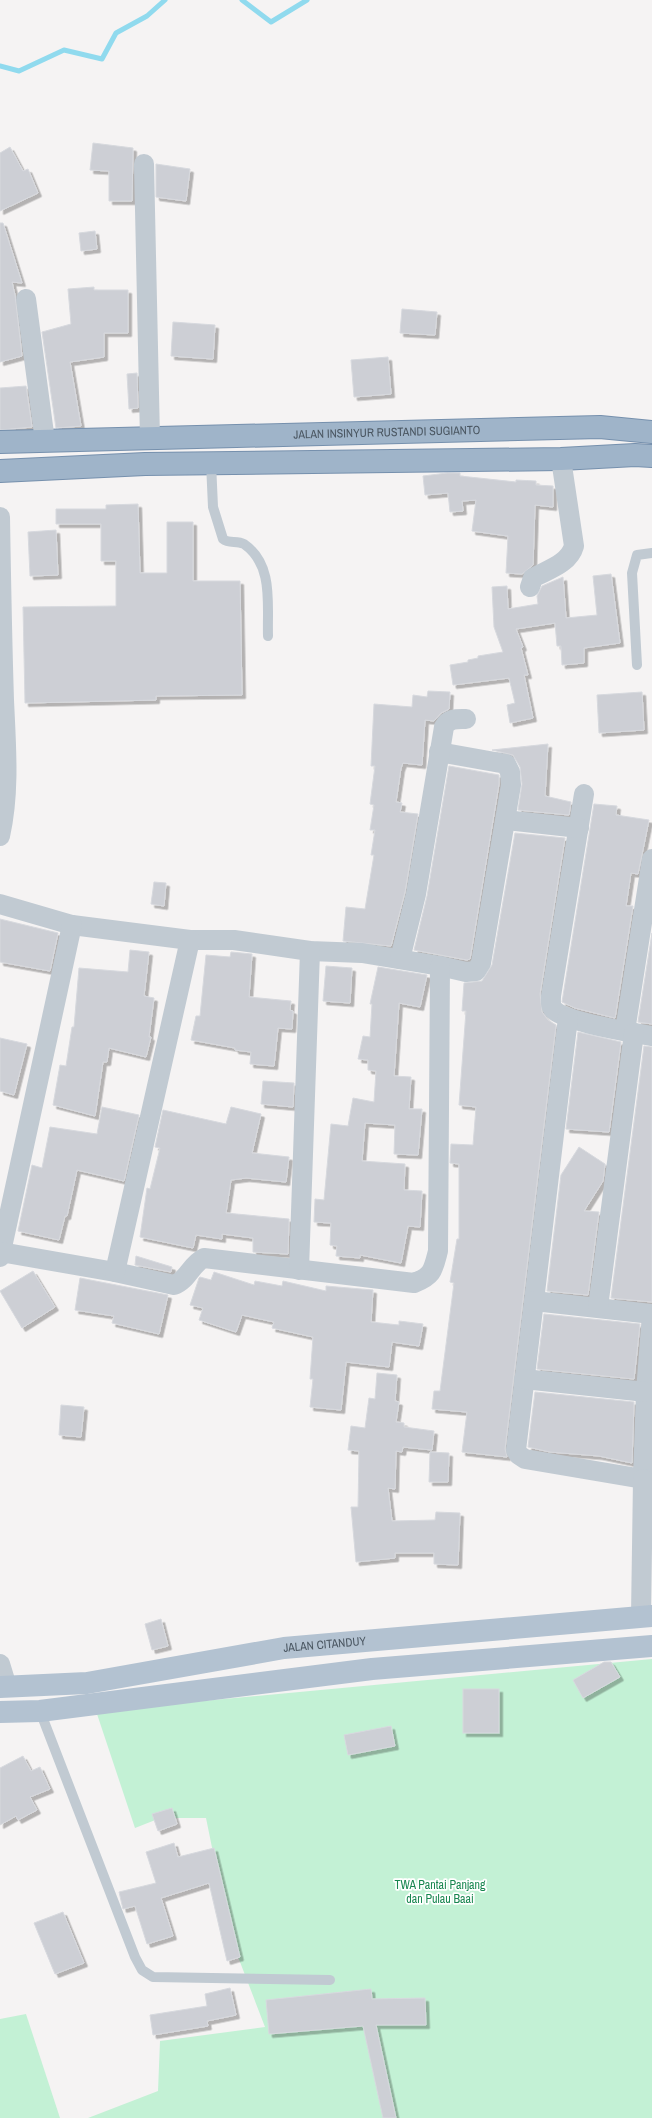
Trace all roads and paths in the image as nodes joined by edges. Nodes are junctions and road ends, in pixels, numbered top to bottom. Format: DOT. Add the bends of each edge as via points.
graph roads {
  1 [pos="144,164"];
  2 [pos="26,299"];
  3 [pos="652,432"];
  4 [pos="210,438"];
  5 [pos="150,439"];
  6 [pos="45,441"];
  7 [pos="0,442"];
  8 [pos="652,456"];
  9 [pos="561,459"];
  10 [pos="211,463"];
  11 [pos="0,471"];
  12 [pos="0,517"];
  13 [pos="652,553"];
  14 [pos="530,587"];
  15 [pos="268,636"];
  16 [pos="637,665"];
  17 [pos="2,701"];
  18 [pos="466,719"];
  19 [pos="439,752"];
  20 [pos="3,777"];
  21 [pos="584,794"];
  22 [pos="506,820"];
  23 [pos="578,828"];
  24 [pos="0,836"];
  25 [pos="652,858"];
  26 [pos="0,904"];
  27 [pos="72,926"];
  28 [pos="190,940"];
  29 [pos="310,951"];
  30 [pos="400,959"];
  31 [pos="440,966"];
  32 [pos="568,1018"];
  33 [pos="637,1033"];
  34 [pos="1,1255"];
  35 [pos="299,1270"];
  36 [pos="115,1272"];
  37 [pos="534,1301"];
  38 [pos="598,1307"];
  39 [pos="652,1314"];
  40 [pos="524,1379"];
  41 [pos="646,1392"];
  42 [pos="643,1479"];
  43 [pos="646,1616"];
  44 [pos="652,1646"];
  45 [pos="0,1664"];
  46 [pos="4,1687"];
  47 [pos="40,1711"];
  48 [pos="0,1712"];
  49 [pos="330,1980"];
  1 -- 5 [label="street"];
  2 -- 6 [label="street"];
  3 -- 4 [label="highway, JALAN INSINYUR RUSTANDI SUGIANTO" via="600,427"];
  4 -- 5 [label="highway, JALAN INSINYUR RUSTANDI SUGIANTO"];
  4 -- 10 [label="highway"];
  5 -- 6 [label="highway, JALAN INSINYUR RUSTANDI SUGIANTO"];
  6 -- 7 [label="highway, JALAN INSINYUR RUSTANDI SUGIANTO"];
  8 -- 9 [label="highway"];
  9 -- 10 [label="highway"];
  9 -- 14 [label="street" via="574,546 572,552 555,568 533,578"];
  10 -- 11 [label="highway"];
  10 -- 15 [label="lane" via="213,507 223,539 243,544 255,555 266,573"];
  12 -- 17 [label="street"];
  13 -- 16 [label="lane" via="637,555 632,573"];
  17 -- 20 [label="street" via="7,757"];
  18 -- 19 [label="street" via="447,722"];
  19 -- 22 [label="street" via="506,764 510,772 511,785"];
  19 -- 30 [label="street" via="417,887"];
  20 -- 24 [label="street" via="4,821"];
  21 -- 23 [label="street"];
  22 -- 23 [label="street"];
  22 -- 31 [label="street" via="481,963 476,971 472,972"];
  23 -- 32 [label="street" via="551,996 554,1010"];
  25 -- 33 [label="street"];
  26 -- 27 [label="street"];
  27 -- 28 [label="street"];
  27 -- 34 [label="street"];
  28 -- 29 [label="street" via="234,940"];
  28 -- 36 [label="street"];
  29 -- 30 [label="street" via="362,953"];
  29 -- 35 [label="street"];
  30 -- 31 [label="street"];
  31 -- 35 [label="street" via="438,1251 434,1269 427,1278 414,1283"];
  32 -- 33 [label="street"];
  32 -- 37 [label="street"];
  33 -- 38 [label="street"];
  34 -- 36 [label="street"];
  35 -- 36 [label="street" via="204,1258 174,1285"];
  37 -- 38 [label="street"];
  37 -- 40 [label="street"];
  38 -- 39 [label="street"];
  39 -- 41 [label="street"];
  40 -- 41 [label="street"];
  40 -- 42 [label="street" via="516,1450 519,1455"];
  41 -- 42 [label="street"];
  42 -- 43 [label="street"];
  43 -- 46 [label="main road, JALAN CITANDUY" via="284,1648 86,1683"];
  44 -- 47 [label="main road" via="372,1669"];
  45 -- 46 [label="street"];
  47 -- 48 [label="main road"];
  47 -- 49 [label="lane" via="142,1970 153,1977"];
}
